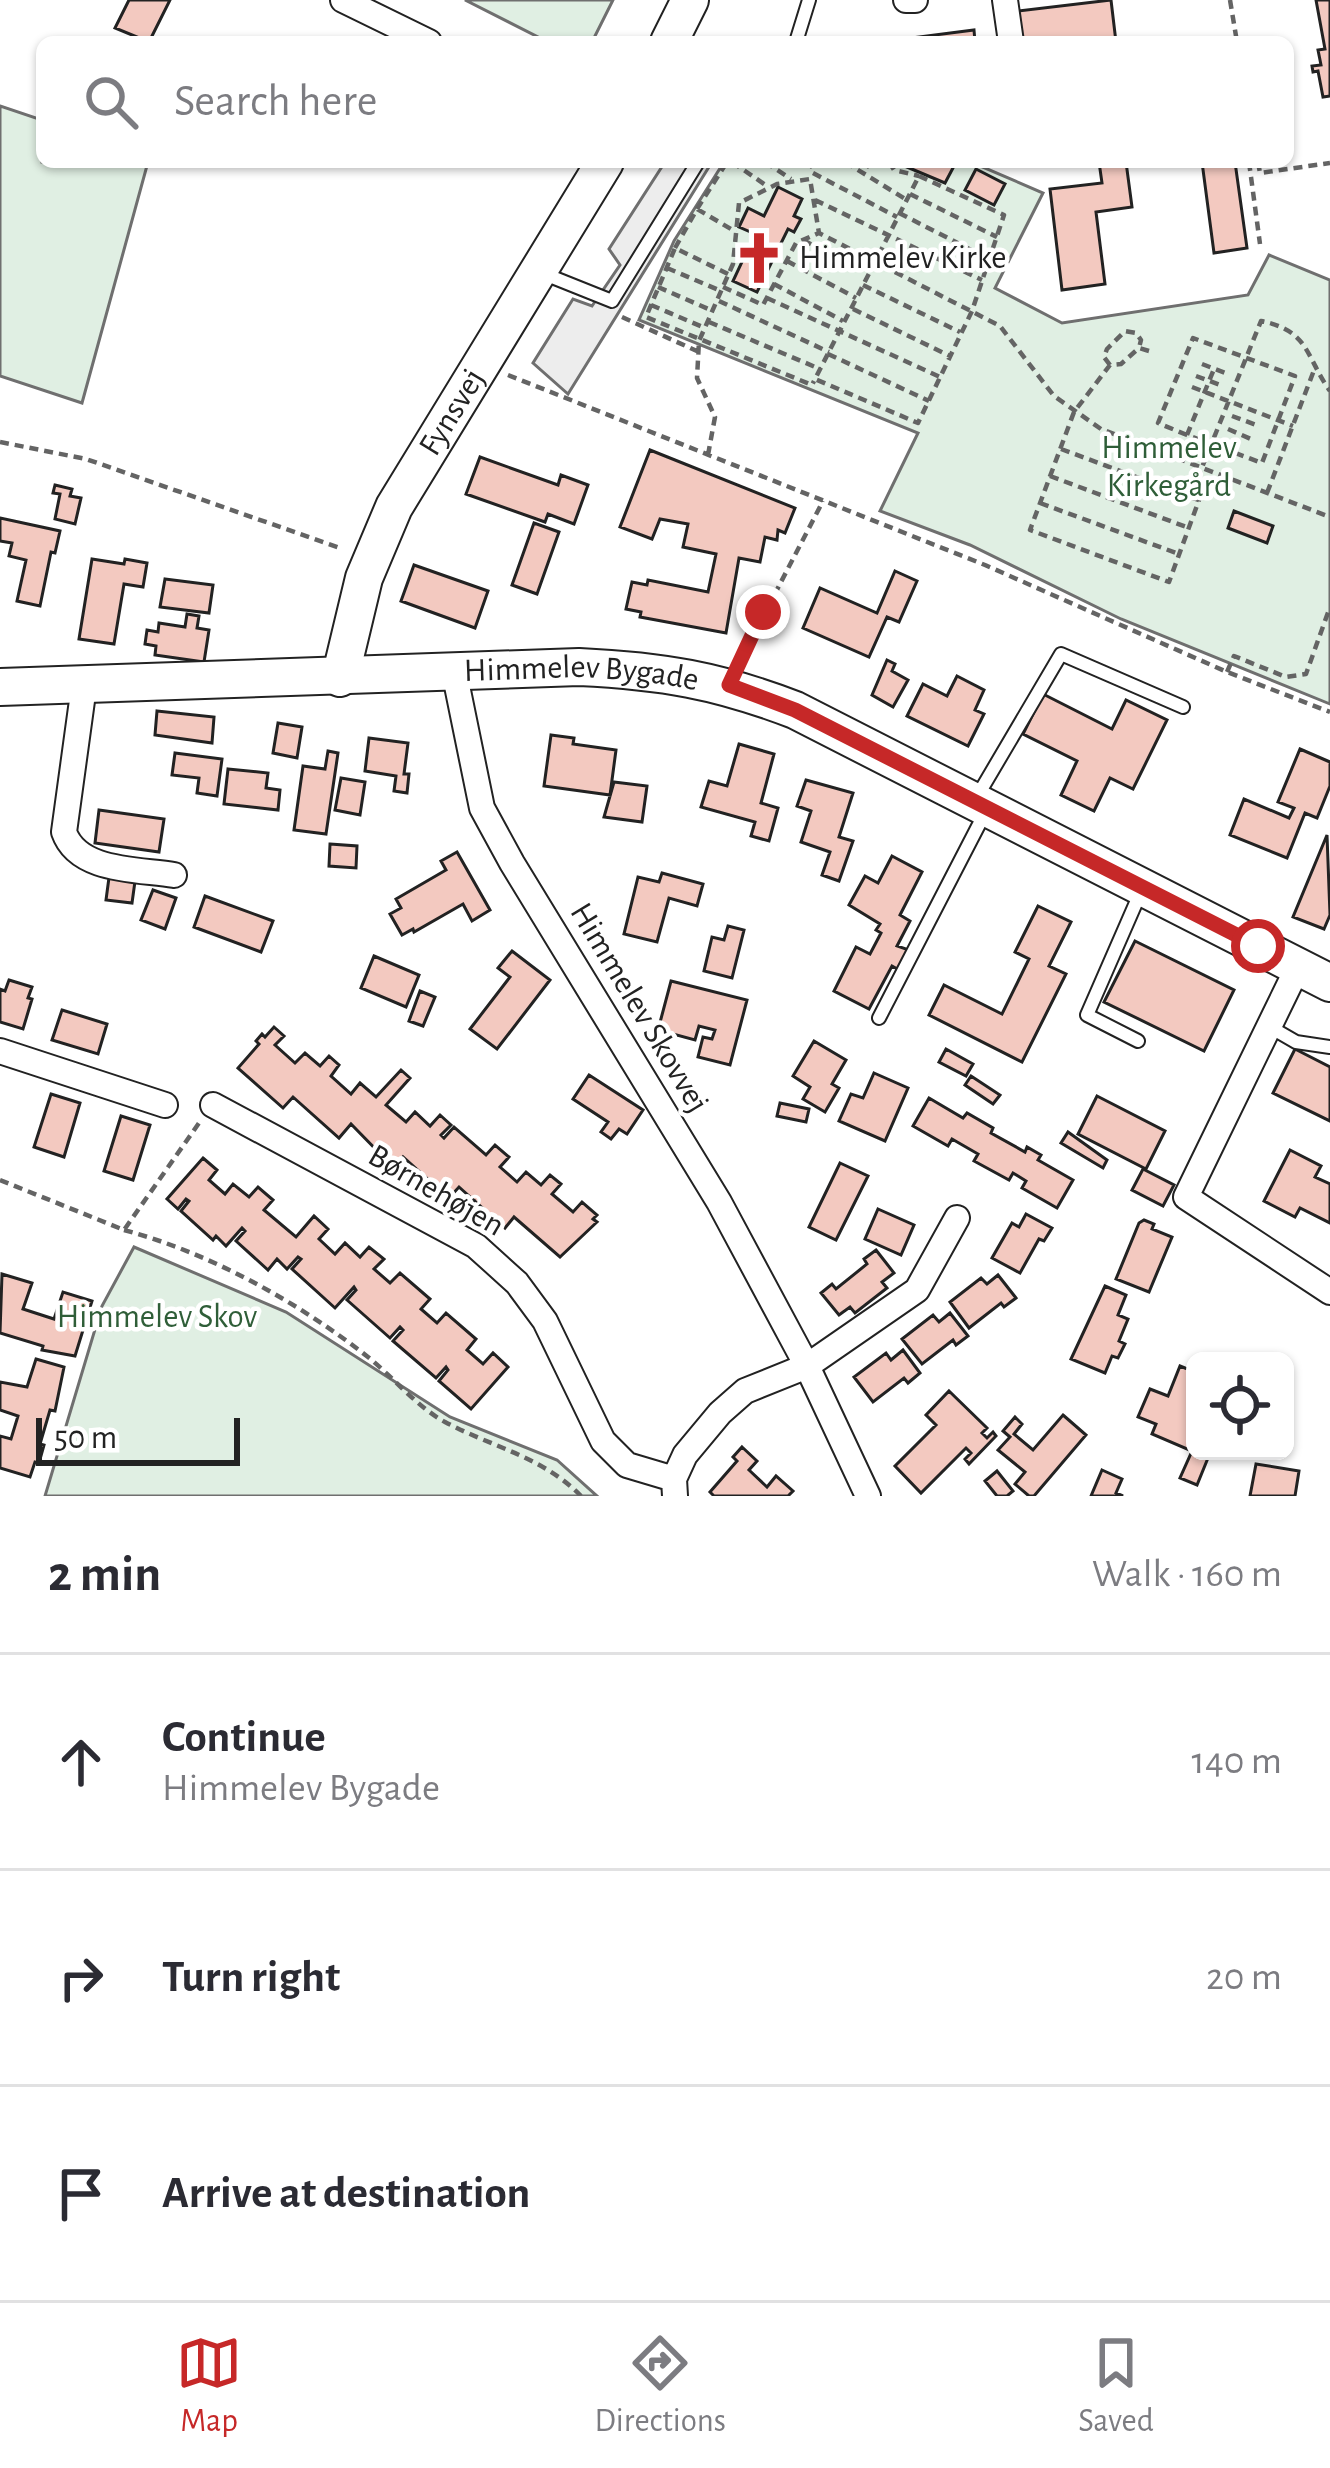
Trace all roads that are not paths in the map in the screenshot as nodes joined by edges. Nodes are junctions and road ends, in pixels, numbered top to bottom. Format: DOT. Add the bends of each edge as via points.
graph roads {
  1 [pos="343,0"];
  2 [pos="690,0"];
  3 [pos="809,0"];
  4 [pos="1005,0"];
  5 [pos="417,36"];
  6 [pos="672,36"];
  7 [pos="798,36"];
  8 [pos="1010,36"];
  9 [pos="601,168"];
  10 [pos="694,168"];
  11 [pos="537,271"];
  12 [pos="454,671"];
  13 [pos="340,678"];
  14 [pos="84,686"];
  15 [pos="0,687"];
  16 [pos="1184,707"];
  17 [pos="981,805"];
  18 [pos="174,875"];
  19 [pos="1143,888"];
  20 [pos="1314,975"];
  21 [pos="880,1018"];
  22 [pos="1269,1027"];
  23 [pos="1138,1041"];
  24 [pos="1330,1046"];
  25 [pos="0,1051"];
  26 [pos="165,1105"];
  27 [pos="213,1105"];
  28 [pos="957,1218"];
  29 [pos="1330,1292"];
  30 [pos="807,1366"];
  31 [pos="674,1487"];
  32 [pos="868,1496"];
  1 -- 5 [label="street"];
  2 -- 6 [label="street"];
  3 -- 7 [label="lane"];
  4 -- 8 [label="street"];
  9 -- 11 [label="street, Fynsvej"];
  10 -- 11 [label="lane" via="612,301"];
  11 -- 13 [label="street, Fynsvej" via="394,507 370,559"];
  12 -- 13 [label="street, Himmelev Bygade"];
  12 -- 17 [label="street, Himmelev Bygade" via="599,668 729,685"];
  12 -- 30 [label="street, Himmelev Skovvej" via="482,808 719,1202"];
  13 -- 14 [label="street, Himmelev Bygade"];
  14 -- 15 [label="street, Himmelev Bygade"];
  14 -- 18 [label="street" via="64,832 69,847 82,858"];
  16 -- 17 [label="lane" via="1060,654"];
  17 -- 19 [label="street, Himmelev Bygade"];
  17 -- 21 [label="lane"];
  19 -- 20 [label="street, Himmelev Bygade"];
  19 -- 23 [label="lane" via="1087,1015"];
  20 -- 22 [label="street, Himmelev Bygade"];
  22 -- 24 [label="lane" via="1296,1042"];
  22 -- 29 [label="street, Himmelev Bygade" via="1186,1196"];
  25 -- 26 [label="street"];
  27 -- 31 [label="street, Børnehøjen" via="476,1246 545,1321 603,1441 627,1465"];
  28 -- 30 [label="street" via="917,1290"];
  30 -- 31 [label="street, Børnehøjen" via="745,1391 719,1413 685,1455"];
  30 -- 32 [label="street, Himmelev Skovvej"];
}
